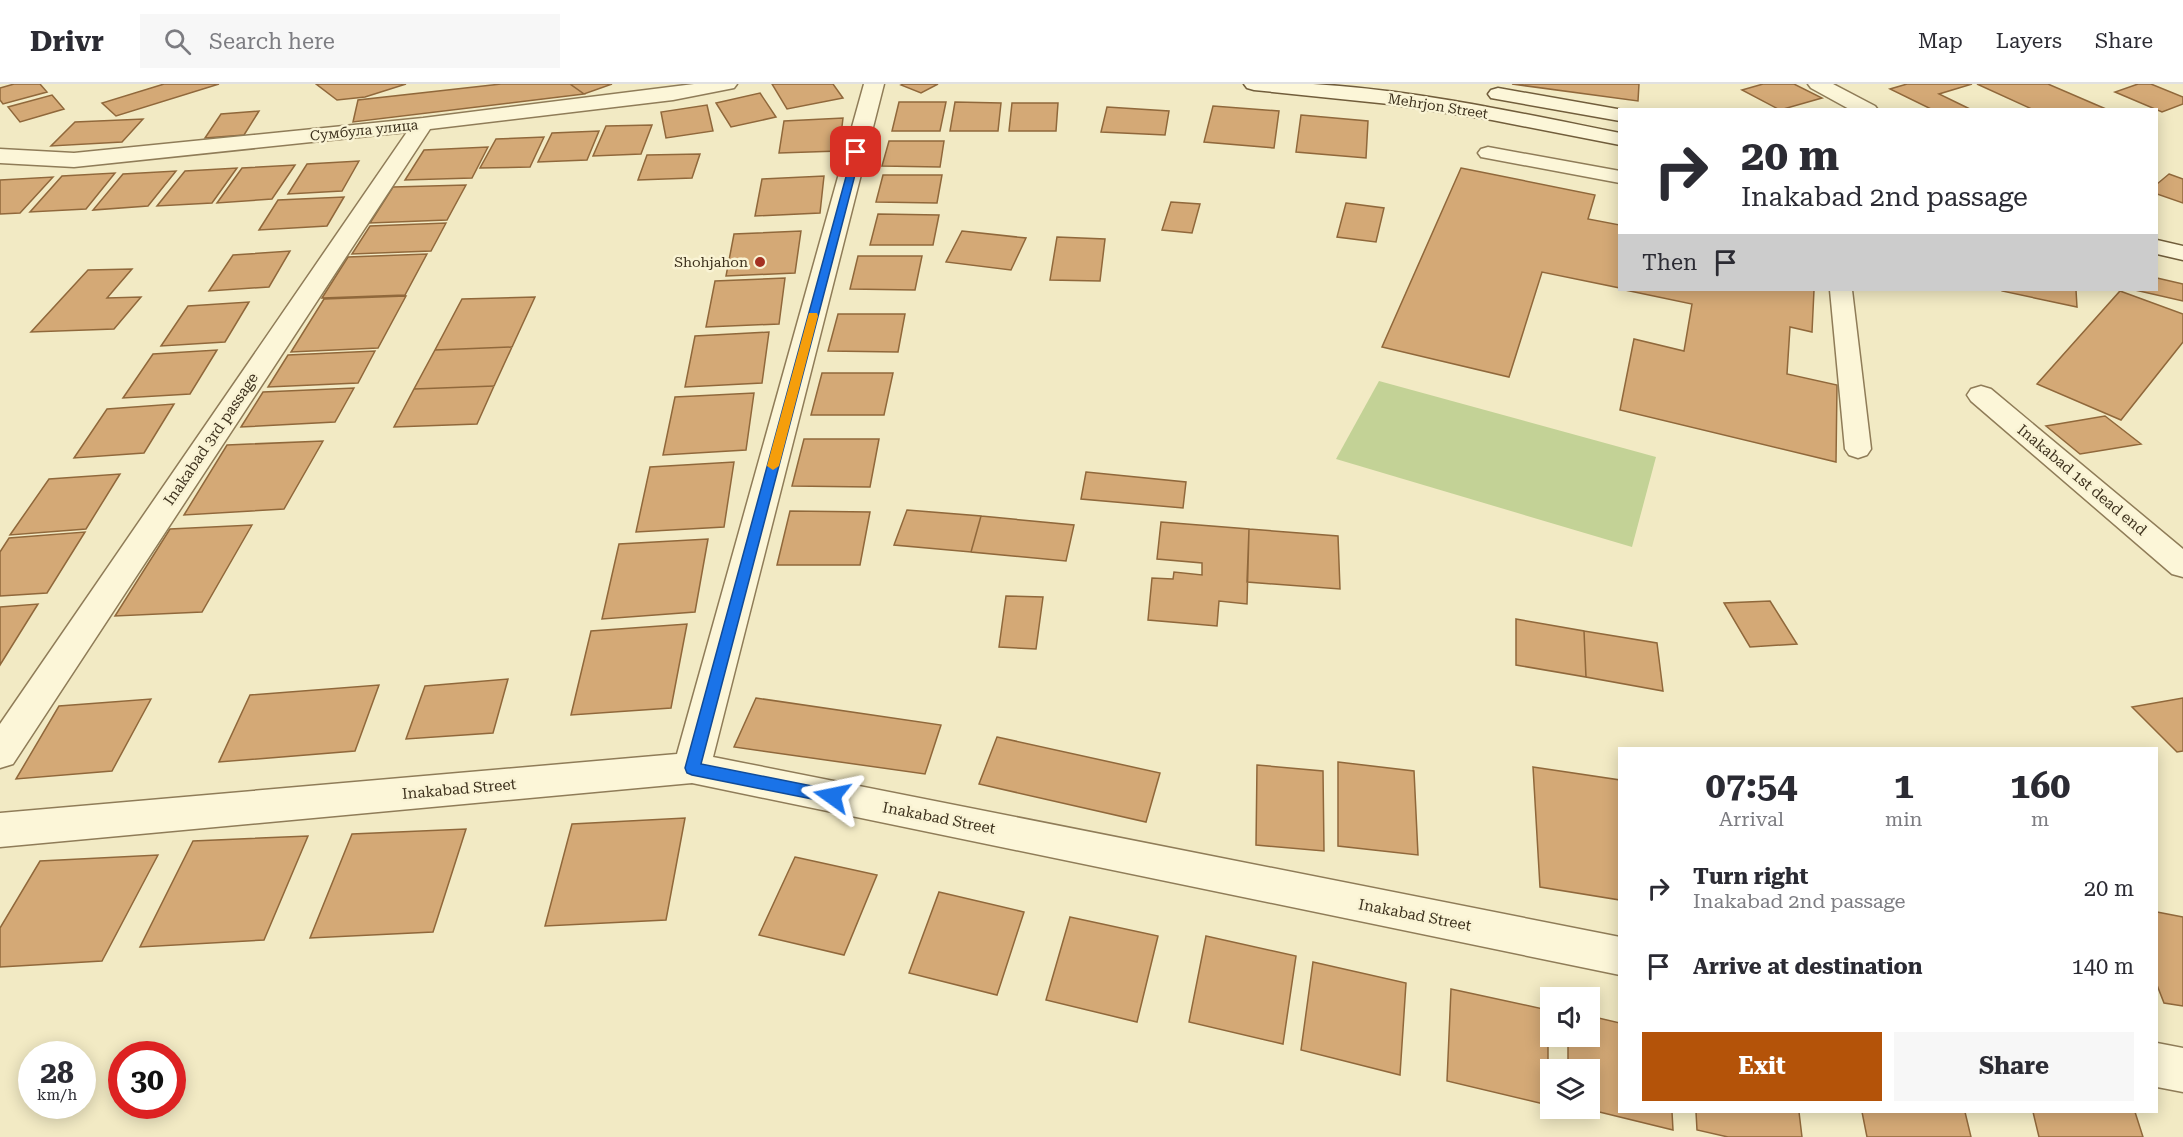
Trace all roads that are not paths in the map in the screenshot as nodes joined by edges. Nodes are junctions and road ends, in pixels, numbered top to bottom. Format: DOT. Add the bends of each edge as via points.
graph roads {
  1 [pos="727,84"];
  2 [pos="874,84"];
  3 [pos="1254,84"];
  4 [pos="1410,84"];
  5 [pos="1818,84"];
  6 [pos="1864,108"];
  7 [pos="1618,116"];
  8 [pos="423,124"];
  9 [pos="1618,140"];
  10 [pos="1488,153"];
  11 [pos="0,156"];
  12 [pos="1618,177"];
  13 [pos="2158,228"];
  14 [pos="2183,233"];
  15 [pos="2158,247"];
  16 [pos="2183,253"];
  17 [pos="1841,291"];
  18 [pos="1981,395"];
  19 [pos="1858,449"];
  20 [pos="2183,566"];
  21 [pos="0,753"];
  22 [pos="692,768"];
  23 [pos="0,830"];
  24 [pos="1618,956"];
  25 [pos="2158,1065"];
  26 [pos="2183,1070"];
  1 -- 8 [label="street, Сумбула улица"];
  2 -- 22 [label="street"];
  3 -- 9 [label="street, Mehrjon Street" via="1389,98"];
  4 -- 7 [label="street, Mehrjon Street" via="1519,97"];
  5 -- 6 [label="street"];
  8 -- 11 [label="street, Сумбула улица" via="74,160"];
  8 -- 21 [label="street, Inakabad 3rd passage"];
  10 -- 12 [label="lane"];
  13 -- 14 [label="street"];
  15 -- 16 [label="street"];
  17 -- 19 [label="lane"];
  18 -- 20 [label="street, Inakabad 1st dead end"];
  22 -- 23 [label="street, Inakabad Street"];
  22 -- 24 [label="street, Inakabad Street"];
  25 -- 26 [label="street"];
}
